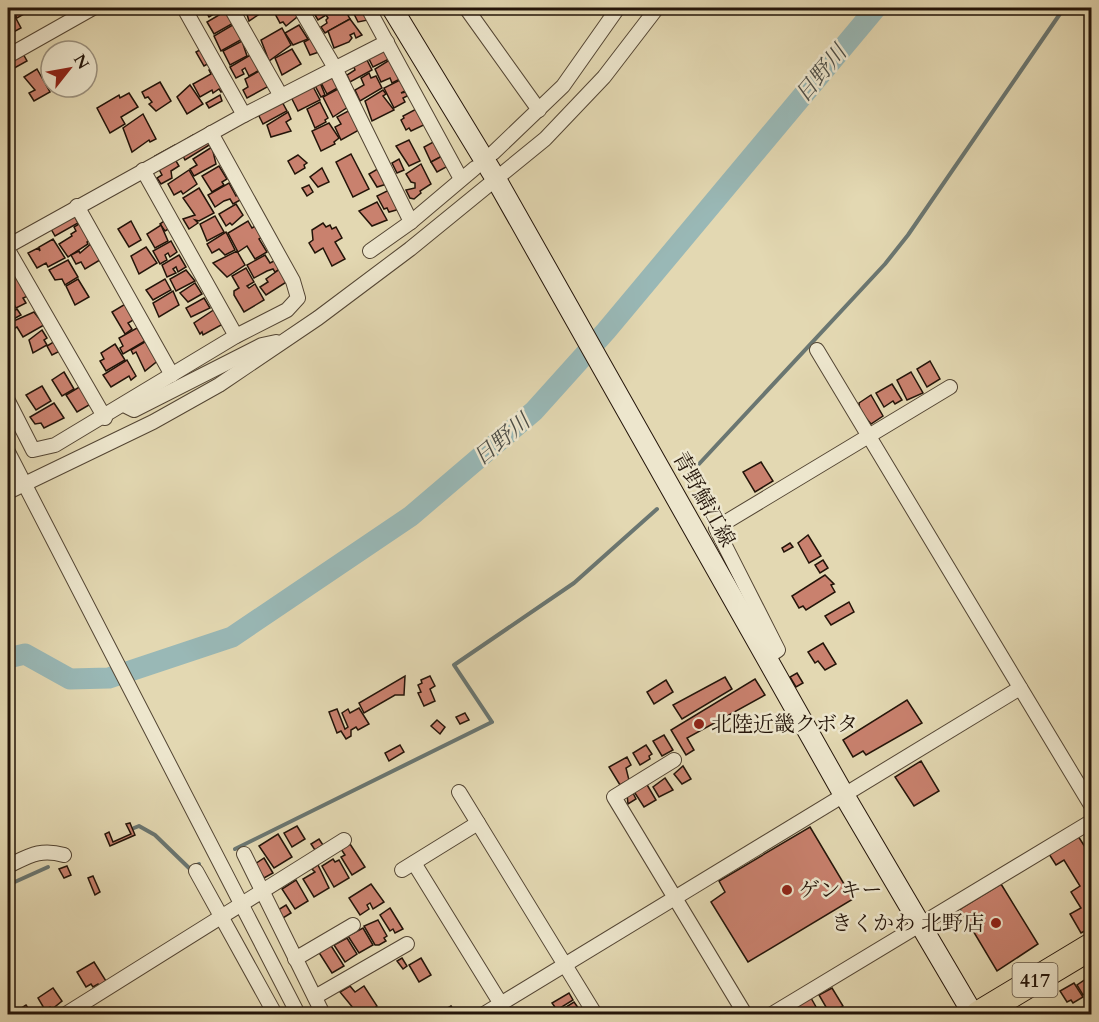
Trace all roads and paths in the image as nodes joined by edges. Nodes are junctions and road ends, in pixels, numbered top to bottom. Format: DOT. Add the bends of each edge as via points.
graph roads {
  1 [pos="93,8"];
  2 [pos="184,8"];
  3 [pos="300,8"];
  4 [pos="368,8"];
  5 [pos="392,8"];
  6 [pos="466,8"];
  7 [pos="618,8"];
  8 [pos="657,8"];
  9 [pos="235,9"];
  10 [pos="387,42"];
  11 [pos="8,56"];
  12 [pos="335,68"];
  13 [pos="281,96"];
  14 [pos="539,110"];
  15 [pos="244,115"];
  16 [pos="211,133"];
  17 [pos="494,153"];
  18 [pos="475,168"];
  19 [pos="143,170"];
  20 [pos="461,179"];
  21 [pos="498,183"];
  22 [pos="77,206"];
  23 [pos="411,222"];
  24 [pos="8,248"];
  25 [pos="369,251"];
  26 [pos="236,336"];
  27 [pos="284,341"];
  28 [pos="817,351"];
  29 [pos="172,375"];
  30 [pos="950,387"];
  31 [pos="8,401"];
  32 [pos="124,405"];
  33 [pos="105,418"];
  34 [pos="868,437"];
  35 [pos="8,452"];
  36 [pos="25,488"];
  37 [pos="8,492"];
  38 [pos="766,658"];
  39 [pos="1020,688"];
  40 [pos="674,760"];
  41 [pos="459,792"];
  42 [pos="844,795"];
  43 [pos="1092,807"];
  44 [pos="1092,821"];
  45 [pos="478,823"];
  46 [pos="344,840"];
  47 [pos="244,854"];
  48 [pos="64,855"];
  49 [pos="8,866"];
  50 [pos="196,871"];
  51 [pos="263,891"];
  52 [pos="675,898"];
  53 [pos="242,904"];
  54 [pos="221,918"];
  55 [pos="353,925"];
  56 [pos="918,925"];
  57 [pos="407,944"];
  58 [pos="1092,946"];
  59 [pos="295,959"];
  60 [pos="565,965"];
  61 [pos="315,997"];
  62 [pos="501,1004"];
  63 [pos="66,1014"];
  64 [pos="276,1014"];
  65 [pos="298,1014"];
  66 [pos="323,1014"];
  67 [pos="483,1014"];
  68 [pos="595,1014"];
  69 [pos="745,1014"];
  70 [pos="772,1014"];
  71 [pos="973,1014"];
  72 [pos="979,1014"];
  1 -- 11 [label="street"];
  2 -- 15 [label="street"];
  3 -- 12 [label="street"];
  4 -- 10 [label="street"];
  5 -- 21 [label="main road, 青野鯖江線"];
  6 -- 14 [label="street"];
  7 -- 14 [label="street" via="564,86"];
  8 -- 21 [label="street" via="604,77"];
  9 -- 13 [label="street"];
  10 -- 12 [label="street"];
  10 -- 20 [label="street"];
  12 -- 13 [label="street"];
  12 -- 23 [label="street"];
  13 -- 15 [label="street"];
  14 -- 17 [label="street"];
  15 -- 16 [label="street"];
  16 -- 19 [label="street"];
  16 -- 26 [label="street" via="293,281 298,298 287,310"];
  18 -- 20 [label="street"];
  19 -- 22 [label="street"];
  19 -- 26 [label="street"];
  20 -- 23 [label="street"];
  21 -- 27 [label="street"];
  21 -- 38 [label="main road, 青野鯖江線"];
  22 -- 24 [label="street"];
  22 -- 29 [label="street"];
  23 -- 25 [label="street"];
  24 -- 33 [label="street"];
  26 -- 29 [label="street"];
  27 -- 32 [label="street" via="262,345 135,410"];
  27 -- 36 [label="street" via="219,385"];
  28 -- 34 [label="street"];
  29 -- 32 [label="street"];
  30 -- 34 [label="street"];
  31 -- 33 [label="street" via="33,450 55,445"];
  32 -- 33 [label="street"];
  34 -- 38 [label="street" via="716,528 777,650"];
  34 -- 39 [label="street"];
  35 -- 36 [label="street"];
  36 -- 37 [label="street"];
  36 -- 53 [label="street"];
  38 -- 42 [label="main road, 青野鯖江線"];
  39 -- 42 [label="street"];
  39 -- 43 [label="street"];
  40 -- 52 [label="street" via="614,796"];
  41 -- 45 [label="street"];
  42 -- 52 [label="street"];
  42 -- 56 [label="main road, 青野鯖江線"];
  44 -- 56 [label="street"];
  45 -- 60 [label="street"];
  45 -- 62 [label="street" via="408,866"];
  46 -- 51 [label="street"];
  47 -- 51 [label="street"];
  48 -- 49 [label="street" via="49,850"];
  50 -- 54 [label="street"];
  51 -- 53 [label="street"];
  51 -- 59 [label="street"];
  52 -- 60 [label="street"];
  52 -- 69 [label="street"];
  53 -- 54 [label="street"];
  53 -- 65 [label="street"];
  54 -- 63 [label="street"];
  54 -- 64 [label="street"];
  55 -- 59 [label="street"];
  56 -- 70 [label="street"];
  56 -- 71 [label="main road, 青野鯖江線"];
  57 -- 61 [label="street"];
  58 -- 72 [label="highway, 417"];
  59 -- 61 [label="street"];
  60 -- 62 [label="street"];
  60 -- 68 [label="street"];
  61 -- 66 [label="street"];
  62 -- 67 [label="street"];
}
